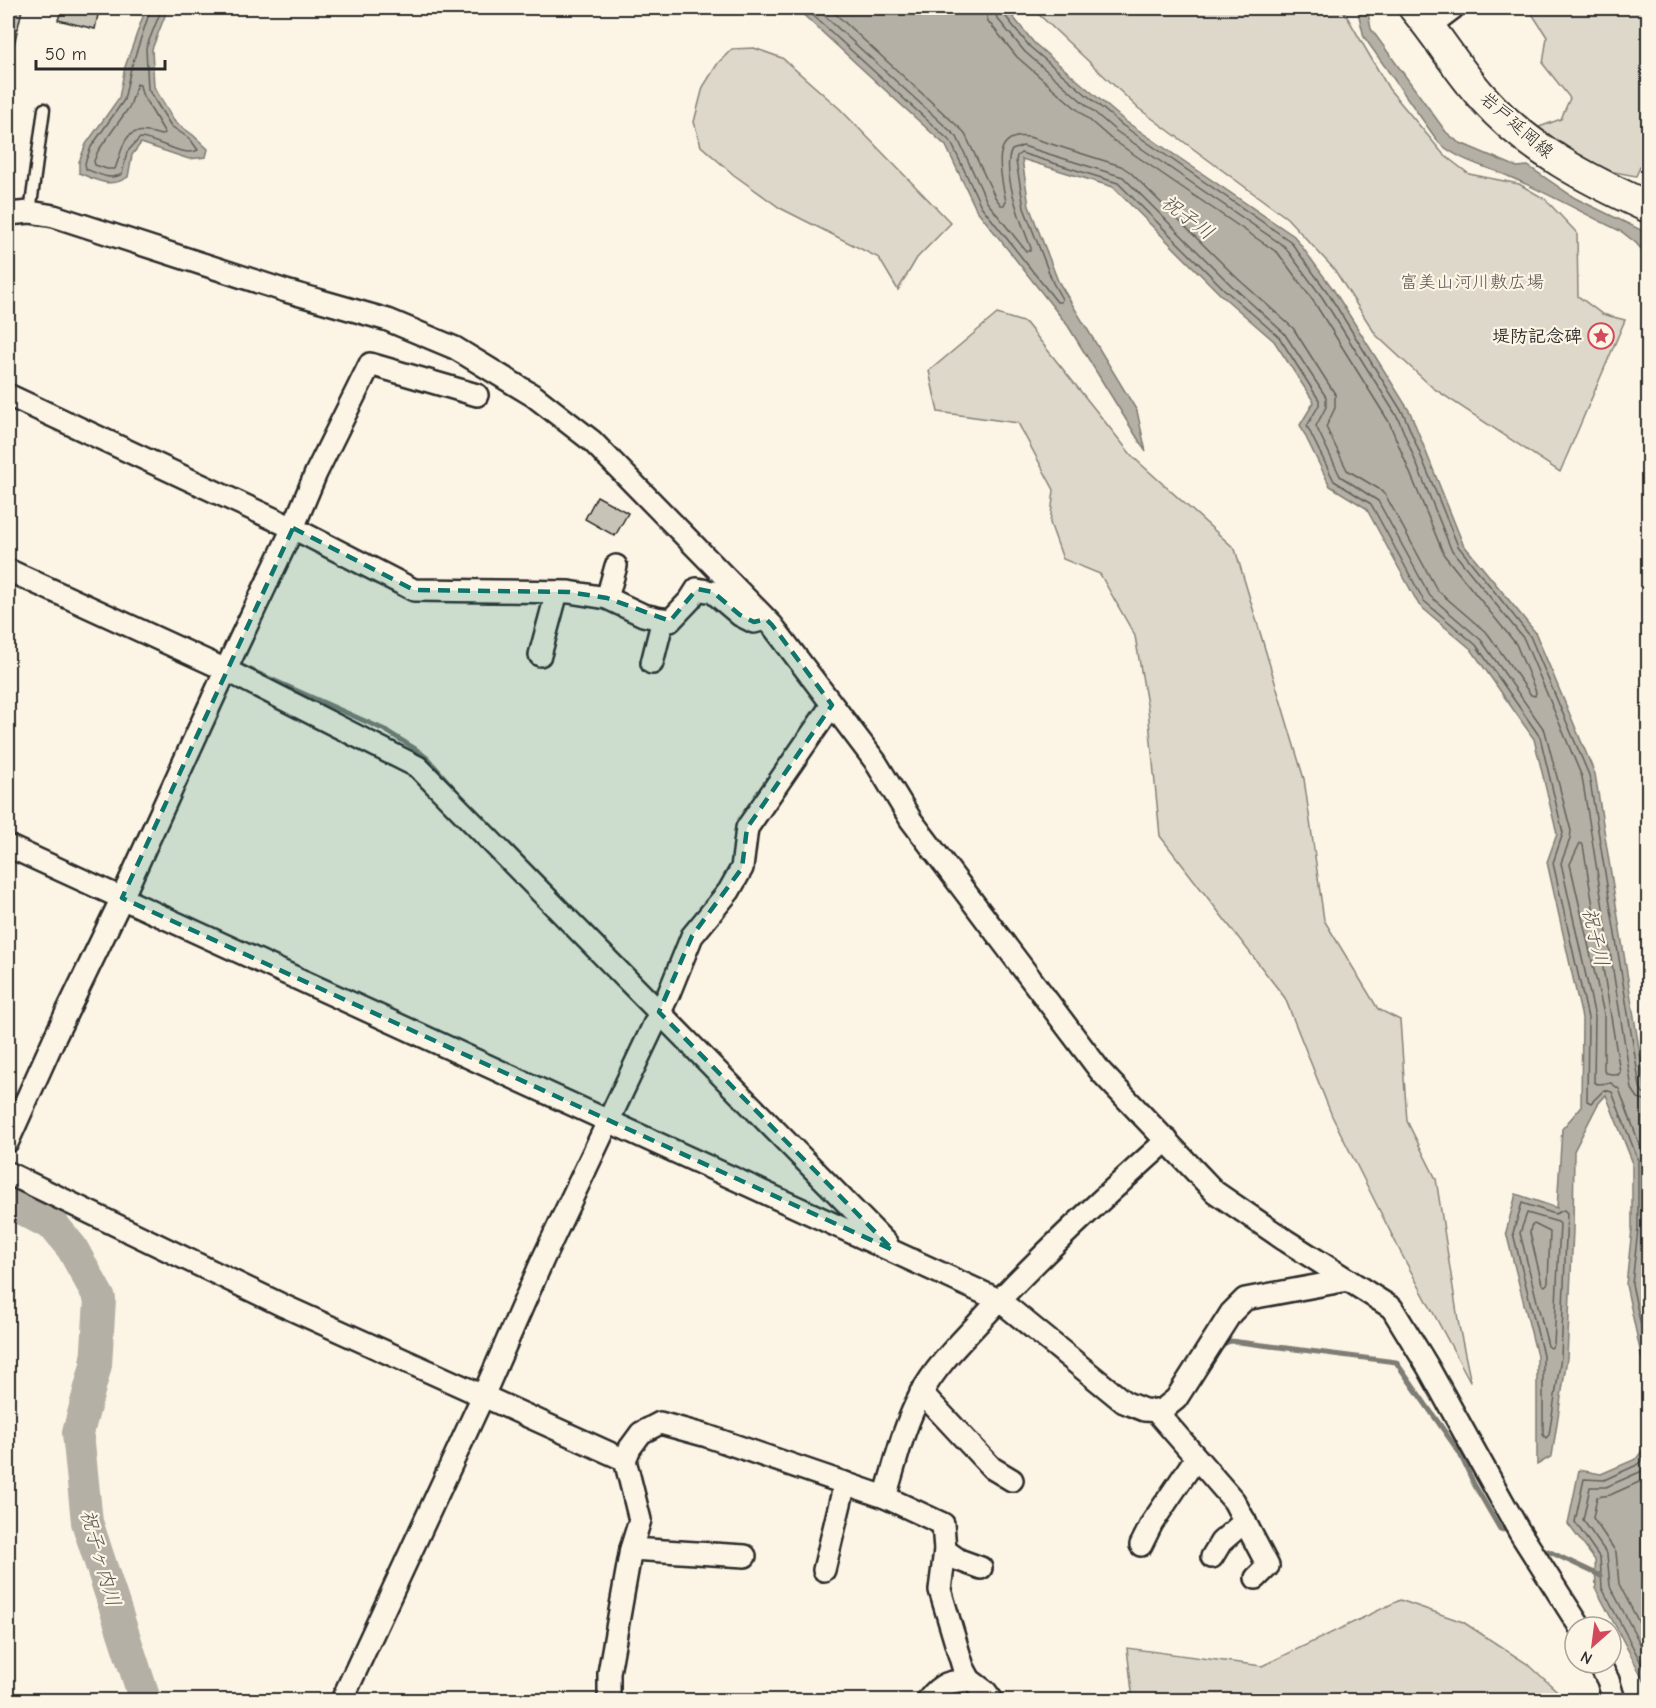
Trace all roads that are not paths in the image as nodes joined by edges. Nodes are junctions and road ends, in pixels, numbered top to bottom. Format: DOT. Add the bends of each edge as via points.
graph roads {
  1 [pos="1453,8"];
  2 [pos="1422,17"];
  3 [pos="44,109"];
  4 [pos="1648,207"];
  5 [pos="30,212"];
  6 [pos="8,214"];
  7 [pos="8,395"];
  8 [pos="477,395"];
  9 [pos="293,528"];
  10 [pos="616,566"];
  11 [pos="8,570"];
  12 [pos="557,592"];
  13 [pos="607,598"];
  14 [pos="663,619"];
  15 [pos="766,619"];
  16 [pos="540,655"];
  17 [pos="652,663"];
  18 [pos="226,670"];
  19 [pos="832,705"];
  20 [pos="8,846"];
  21 [pos="122,898"];
  22 [pos="659,1012"];
  23 [pos="610,1121"];
  24 [pos="1167,1140"];
  25 [pos="8,1141"];
  26 [pos="8,1173"];
  27 [pos="893,1250"];
  28 [pos="1348,1280"];
  29 [pos="999,1300"];
  30 [pos="921,1392"];
  31 [pos="483,1396"];
  32 [pos="1155,1410"];
  33 [pos="1196,1458"];
  34 [pos="625,1460"];
  35 [pos="1012,1480"];
  36 [pos="845,1483"];
  37 [pos="885,1497"];
  38 [pos="1245,1521"];
  39 [pos="1141,1545"];
  40 [pos="631,1549"];
  41 [pos="945,1550"];
  42 [pos="745,1556"];
  43 [pos="1212,1557"];
  44 [pos="981,1568"];
  45 [pos="824,1570"];
  46 [pos="1256,1578"];
  47 [pos="1572,1615"];
  48 [pos="1605,1675"];
  49 [pos="970,1680"];
  50 [pos="342,1701"];
  51 [pos="609,1701"];
  52 [pos="928,1701"];
  53 [pos="992,1701"];
  54 [pos="1614,1701"];
  1 -- 2 [label="street"];
  2 -- 4 [label="main road, 岩戸延岡線" via="1484,100 1522,135 1562,163"];
  3 -- 5 [label="lane"];
  5 -- 6 [label="street"];
  5 -- 15 [label="street" via="54,216 388,320 455,348 534,396 592,441"];
  7 -- 9 [label="street"];
  8 -- 9 [label="street" via="370,364"];
  9 -- 12 [label="street" via="414,590"];
  9 -- 18 [label="street"];
  10 -- 13 [label="street"];
  11 -- 18 [label="street"];
  12 -- 13 [label="street"];
  12 -- 16 [label="street"];
  13 -- 14 [label="street" via="643,615"];
  14 -- 15 [label="street" via="670,621 697,589 713,592 754,622"];
  14 -- 17 [label="street"];
  15 -- 19 [label="street"];
  18 -- 21 [label="street"];
  18 -- 22 [label="street" via="418,767"];
  19 -- 22 [label="street" via="747,828 742,868 729,891 692,936"];
  19 -- 24 [label="street" via="875,761 911,820 1101,1072"];
  20 -- 21 [label="street"];
  21 -- 23 [label="street"];
  21 -- 25 [label="street"];
  22 -- 23 [label="street"];
  22 -- 27 [label="street"];
  23 -- 27 [label="street"];
  23 -- 31 [label="street"];
  24 -- 28 [label="street" via="1215,1192"];
  24 -- 29 [label="street" via="1071,1227"];
  26 -- 31 [label="street" via="284,1306"];
  27 -- 29 [label="street"];
  28 -- 32 [label="street" via="1245,1299 1231,1312 1176,1399 1161,1411"];
  28 -- 47 [label="street" via="1392,1308 1519,1531"];
  29 -- 30 [label="street" via="945,1359"];
  29 -- 32 [label="street" via="1124,1402"];
  30 -- 35 [label="street" via="992,1468"];
  30 -- 37 [label="street" via="905,1427"];
  31 -- 34 [label="street"];
  31 -- 50 [label="street"];
  32 -- 33 [label="street"];
  33 -- 38 [label="street" via="1234,1501"];
  33 -- 39 [label="street"];
  34 -- 36 [label="street" via="641,1432 660,1423"];
  34 -- 40 [label="street" via="640,1520"];
  36 -- 37 [label="street"];
  36 -- 45 [label="street"];
  37 -- 41 [label="street" via="943,1524"];
  38 -- 43 [label="street" via="1221,1542"];
  38 -- 46 [label="street" via="1268,1566"];
  40 -- 42 [label="street"];
  40 -- 51 [label="street" via="609,1673"];
  41 -- 44 [label="street"];
  41 -- 49 [label="street" via="940,1590"];
  48 -- 54 [label="street"];
  49 -- 52 [label="street" via="949,1682"];
  49 -- 53 [label="street"];
}
